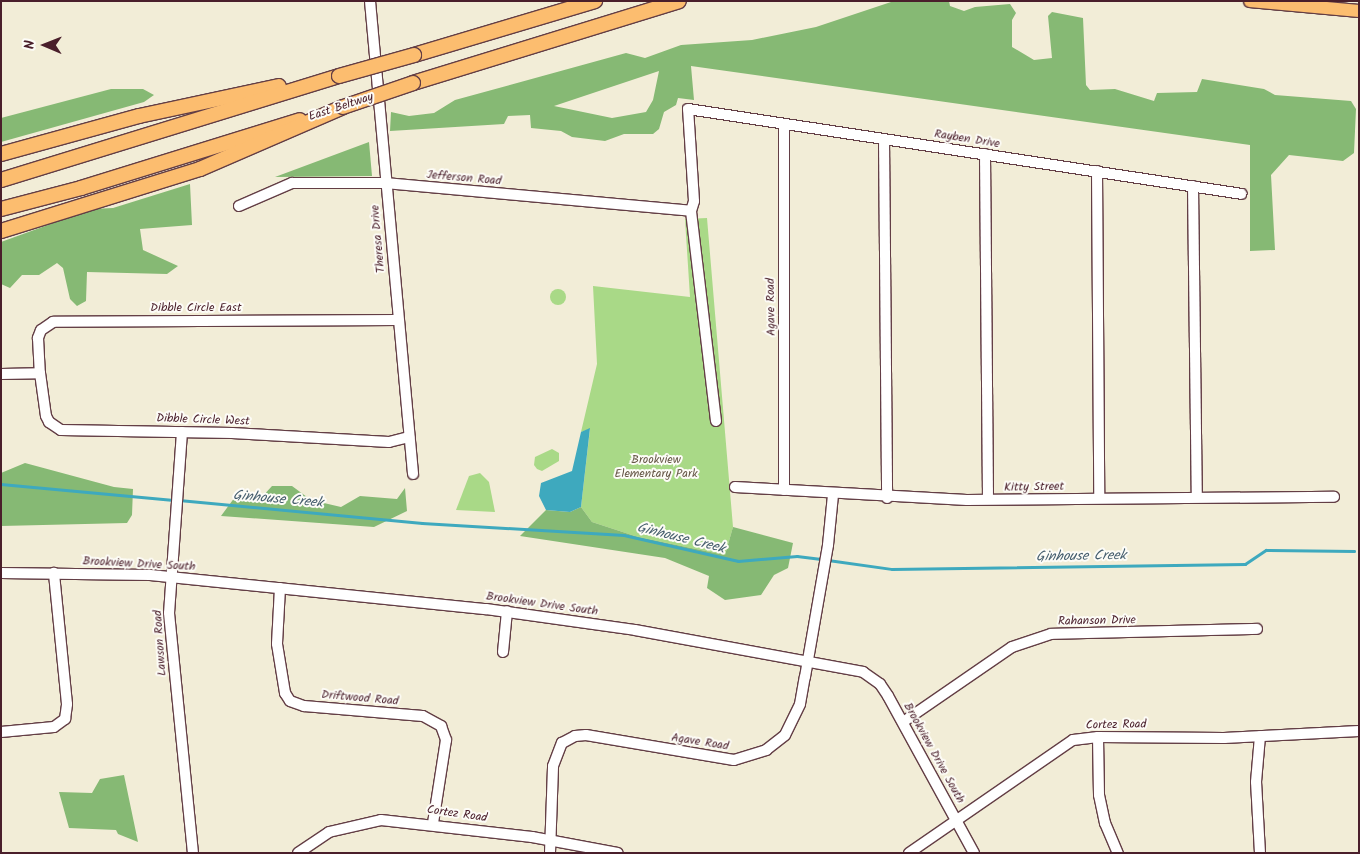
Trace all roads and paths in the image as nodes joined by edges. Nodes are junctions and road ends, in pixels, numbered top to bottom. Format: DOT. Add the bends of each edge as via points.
graph roads {
  1 [pos="370,1"];
  2 [pos="595,1"];
  3 [pos="679,1"];
  4 [pos="1250,1"];
  5 [pos="1359,11"];
  6 [pos="339,76"];
  7 [pos="343,107"];
  8 [pos="784,124"];
  9 [pos="884,139"];
  10 [pos="1,154"];
  11 [pos="985,154"];
  12 [pos="1096,171"];
  13 [pos="1,180"];
  14 [pos="385,183"];
  15 [pos="1194,186"];
  16 [pos="1242,194"];
  17 [pos="239,206"];
  18 [pos="1,209"];
  19 [pos="691,211"];
  20 [pos="1,231"];
  21 [pos="398,320"];
  22 [pos="40,373"];
  23 [pos="1,374"];
  24 [pos="716,421"];
  25 [pos="182,432"];
  26 [pos="409,436"];
  27 [pos="413,474"];
  28 [pos="735,487"];
  29 [pos="784,490"];
  30 [pos="833,495"];
  31 [pos="1196,497"];
  32 [pos="1334,497"];
  33 [pos="887,498"];
  34 [pos="1099,498"];
  35 [pos="988,499"];
  36 [pos="1,572"];
  37 [pos="54,573"];
  38 [pos="171,578"];
  39 [pos="280,588"];
  40 [pos="507,611"];
  41 [pos="1257,629"];
  42 [pos="503,652"];
  43 [pos="808,661"];
  44 [pos="902,722"];
  45 [pos="1359,731"];
  46 [pos="1,732"];
  47 [pos="1260,736"];
  48 [pos="1098,737"];
  49 [pos="956,820"];
  50 [pos="433,823"];
  51 [pos="551,841"];
  52 [pos="193,853"];
  53 [pos="298,853"];
  54 [pos="550,853"];
  55 [pos="618,853"];
  56 [pos="909,853"];
  57 [pos="974,853"];
  58 [pos="1118,853"];
  59 [pos="1260,853"];
  1 -- 14 [label="street, Theresa Drive"];
  2 -- 6 [label="highway, bridge"];
  3 -- 7 [label="highway, East Beltway, bridge"];
  4 -- 5 [label="main road"];
  6 -- 10 [label="highway" via="139,116"];
  6 -- 13 [label="highway"];
  7 -- 18 [label="highway, East Beltway" via="81,188"];
  7 -- 20 [label="highway" via="200,169"];
  8 -- 9 [label="street, Rayben Drive"];
  8 -- 19 [label="street, Rayben Drive" via="688,109 694,201"];
  8 -- 29 [label="street, Agave Road"];
  9 -- 11 [label="street, Rayben Drive"];
  9 -- 33 [label="street"];
  11 -- 12 [label="street, Rayben Drive"];
  11 -- 35 [label="street"];
  12 -- 15 [label="street, Rayben Drive"];
  12 -- 34 [label="street"];
  14 -- 17 [label="street, Jefferson Road" via="292,183"];
  14 -- 19 [label="street, Jefferson Road"];
  14 -- 21 [label="street, Theresa Drive"];
  15 -- 16 [label="street, Rayben Drive"];
  15 -- 31 [label="street"];
  19 -- 24 [label="street"];
  21 -- 22 [label="street, Dibble Circle East" via="53,322 42,330 38,338"];
  21 -- 26 [label="street, Theresa Drive"];
  22 -- 23 [label="street"];
  22 -- 25 [label="street, Dibble Circle West" via="46,416 61,430"];
  25 -- 26 [label="street, Dibble Circle West" via="390,442"];
  25 -- 38 [label="street, Lawson Road"];
  26 -- 27 [label="street, Theresa Drive"];
  28 -- 29 [label="street, Kitty Street"];
  29 -- 30 [label="street, Kitty Street"];
  30 -- 33 [label="street, Kitty Street"];
  30 -- 43 [label="street, Agave Road" via="828,545"];
  31 -- 32 [label="street, Kitty Street"];
  31 -- 34 [label="street, Kitty Street"];
  33 -- 35 [label="street, Kitty Street"];
  34 -- 35 [label="street, Kitty Street"];
  36 -- 37 [label="street, Brookview Drive South"];
  37 -- 38 [label="street, Brookview Drive South"];
  37 -- 46 [label="street" via="67,704 65,719 54,727"];
  38 -- 39 [label="street, Brookview Drive South"];
  38 -- 52 [label="street, Lawson Road" via="172,652"];
  39 -- 40 [label="street, Brookview Drive South"];
  39 -- 50 [label="street, Driftwood Road" via="277,644 285,693 290,701 304,706 423,716 441,726 446,740"];
  40 -- 42 [label="street"];
  40 -- 43 [label="street, Brookview Drive South" via="559,617"];
  41 -- 44 [label="street, Rahanson Drive" via="1051,634 1012,647"];
  43 -- 44 [label="street, Brookview Drive South" via="869,676 880,684"];
  43 -- 51 [label="street, Agave Road" via="800,704 785,735 751,757 720,758 586,735 562,743 555,753 553,766"];
  44 -- 49 [label="street, Brookview Drive South"];
  45 -- 47 [label="street, Cortez Road"];
  47 -- 48 [label="street, Cortez Road"];
  47 -- 59 [label="street" via="1256,782"];
  48 -- 49 [label="street, Cortez Road" via="1072,740 1059,747"];
  48 -- 58 [label="street" via="1099,795 1105,823"];
  49 -- 56 [label="street, Cortez Road"];
  49 -- 57 [label="street, Brookview Drive South"];
  50 -- 51 [label="street, Cortez Road"];
  50 -- 53 [label="street, Cortez Road" via="381,820 358,823 329,832"];
  51 -- 54 [label="street, Agave Road"];
  51 -- 55 [label="street, Cortez Road"];
}
